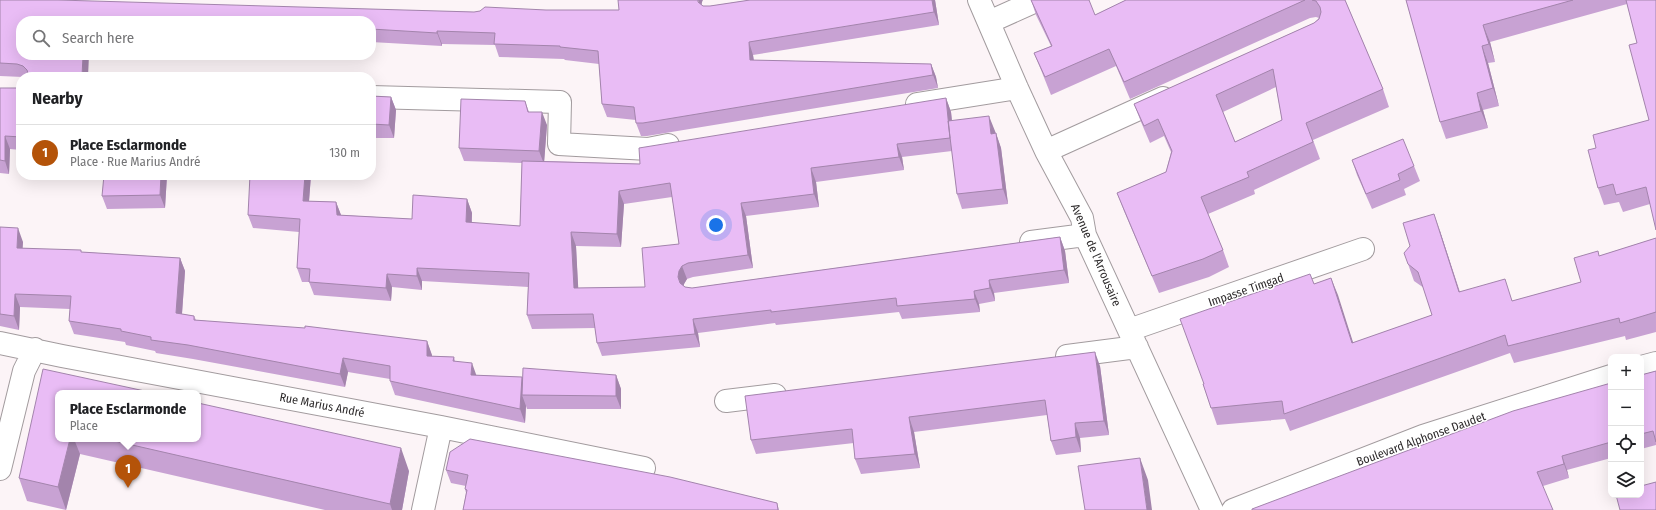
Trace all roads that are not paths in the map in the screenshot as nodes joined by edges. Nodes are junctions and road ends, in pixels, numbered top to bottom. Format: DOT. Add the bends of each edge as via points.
graph roads {
  1 [pos="979,0"];
  2 [pos="1038,0"];
  3 [pos="989,22"];
  4 [pos="1016,88"];
  5 [pos="1184,89"];
  6 [pos="376,97"];
  7 [pos="899,107"];
  8 [pos="687,142"];
  9 [pos="1046,151"];
  10 [pos="1085,235"];
  11 [pos="1015,244"];
  12 [pos="1363,249"];
  13 [pos="1133,339"];
  14 [pos="0,343"];
  15 [pos="35,349"];
  16 [pos="1050,358"];
  17 [pos="1656,363"];
  18 [pos="1644,366"];
  19 [pos="1608,377"];
  20 [pos="798,392"];
  21 [pos="726,401"];
  22 [pos="441,427"];
  23 [pos="644,468"];
  24 [pos="0,469"];
  25 [pos="423,510"];
  26 [pos="1212,510"];
  27 [pos="1233,510"];
  1 -- 3 [label="street, Avenue de l'Arrousaire"];
  2 -- 3 [label="street"];
  3 -- 4 [label="street, Avenue de l'Arrousaire"];
  4 -- 7 [label="street"];
  4 -- 9 [label="street, Avenue de l'Arrousaire"];
  5 -- 9 [label="street"];
  6 -- 8 [label="street" via="560,102 559,144 648,149"];
  9 -- 10 [label="street, Avenue de l'Arrousaire" via="1082,218"];
  10 -- 11 [label="street"];
  10 -- 13 [label="street, Avenue de l'Arrousaire"];
  12 -- 13 [label="street, Impasse Timgad"];
  13 -- 16 [label="street, Impasse Timgad"];
  13 -- 26 [label="street, Avenue de l'Arrousaire"];
  14 -- 15 [label="street, Rue Marius André"];
  15 -- 22 [label="street, Rue Marius André"];
  15 -- 24 [label="street" via="24,371"];
  17 -- 18 [label="street"];
  19 -- 27 [label="street, Boulevard Alphonse Daudet" via="1423,436"];
  20 -- 21 [label="street"];
  22 -- 23 [label="street, Rue Marius André"];
  22 -- 25 [label="street"];
}
